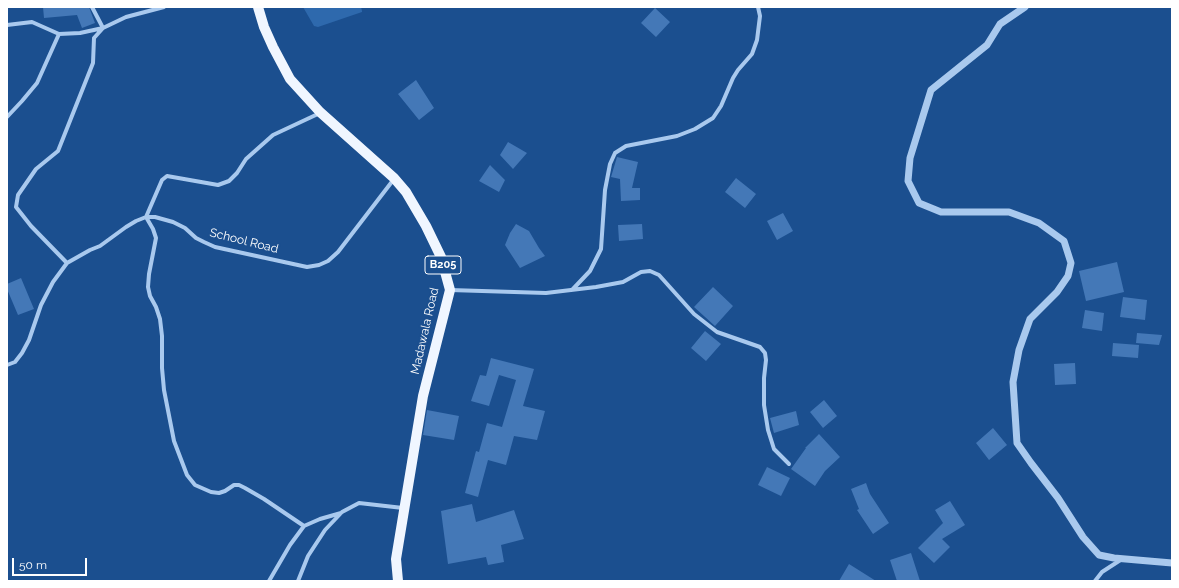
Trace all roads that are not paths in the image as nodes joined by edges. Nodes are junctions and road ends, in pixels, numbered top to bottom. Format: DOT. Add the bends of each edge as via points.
graph roads {
  1 [pos="92,7"];
  2 [pos="164,7"];
  3 [pos="258,7"];
  4 [pos="758,7"];
  5 [pos="1026,7"];
  6 [pos="7,25"];
  7 [pos="103,28"];
  8 [pos="59,34"];
  9 [pos="320,112"];
  10 [pos="7,117"];
  11 [pos="394,178"];
  12 [pos="146,217"];
  13 [pos="67,263"];
  14 [pos="450,290"];
  15 [pos="572,290"];
  16 [pos="7,365"];
  17 [pos="789,464"];
  18 [pos="404,508"];
  19 [pos="342,512"];
  20 [pos="304,526"];
  21 [pos="1122,559"];
  22 [pos="1172,563"];
  23 [pos="269,581"];
  24 [pos="298,581"];
  25 [pos="398,581"];
  26 [pos="1095,581"];
  1 -- 7 [label="street"];
  2 -- 7 [label="street" via="126,17"];
  3 -- 9 [label="main road, Madawala Road / B205" via="264,27 290,79"];
  4 -- 15 [label="street" via="758,40 752,54 733,78 713,118 677,136 626,146 615,153 605,190 601,249 590,271"];
  5 -- 21 [label="street" via="1000,24 987,45 931,90 910,158 908,181 919,203 941,212 1008,212 1039,222 1064,241 1071,263 1068,276 1058,292 1030,319 1018,350 1013,382 1017,443 1058,498 1082,537 1099,555"];
  6 -- 8 [label="street" via="32,22"];
  7 -- 8 [label="street"];
  7 -- 13 [label="street" via="94,38 93,63 58,151 36,169 18,195 16,207"];
  8 -- 10 [label="street" via="37,83"];
  9 -- 11 [label="main road, Madawala Road / B205"];
  9 -- 12 [label="street" via="273,135 246,159 229,181 218,185 167,176 162,180"];
  11 -- 12 [label="street, School Road" via="338,252 328,261 307,267 215,247 173,222"];
  11 -- 14 [label="main road, Madawala Road / B205" via="406,192 426,226 441,257"];
  12 -- 13 [label="street"];
  12 -- 20 [label="street" via="156,238 148,287 160,319 163,383 174,441 187,475 195,485 211,492 219,493 239,485"];
  13 -- 16 [label="street" via="41,305 22,353 14,362"];
  14 -- 15 [label="street" via="546,293"];
  14 -- 18 [label="main road, Madawala Road / B205" via="423,396"];
  15 -- 17 [label="street" via="623,282 641,272 650,272 659,275 694,314 717,332 760,347 765,353 766,360 764,405 768,430 774,448"];
  18 -- 19 [label="street" via="359,503"];
  18 -- 25 [label="main road, Madawala Road / B205" via="396,559"];
  19 -- 20 [label="street"];
  19 -- 24 [label="street" via="325,530 308,556"];
  20 -- 23 [label="street"];
  21 -- 22 [label="street"];
  21 -- 26 [label="street" via="1102,572"];
}
